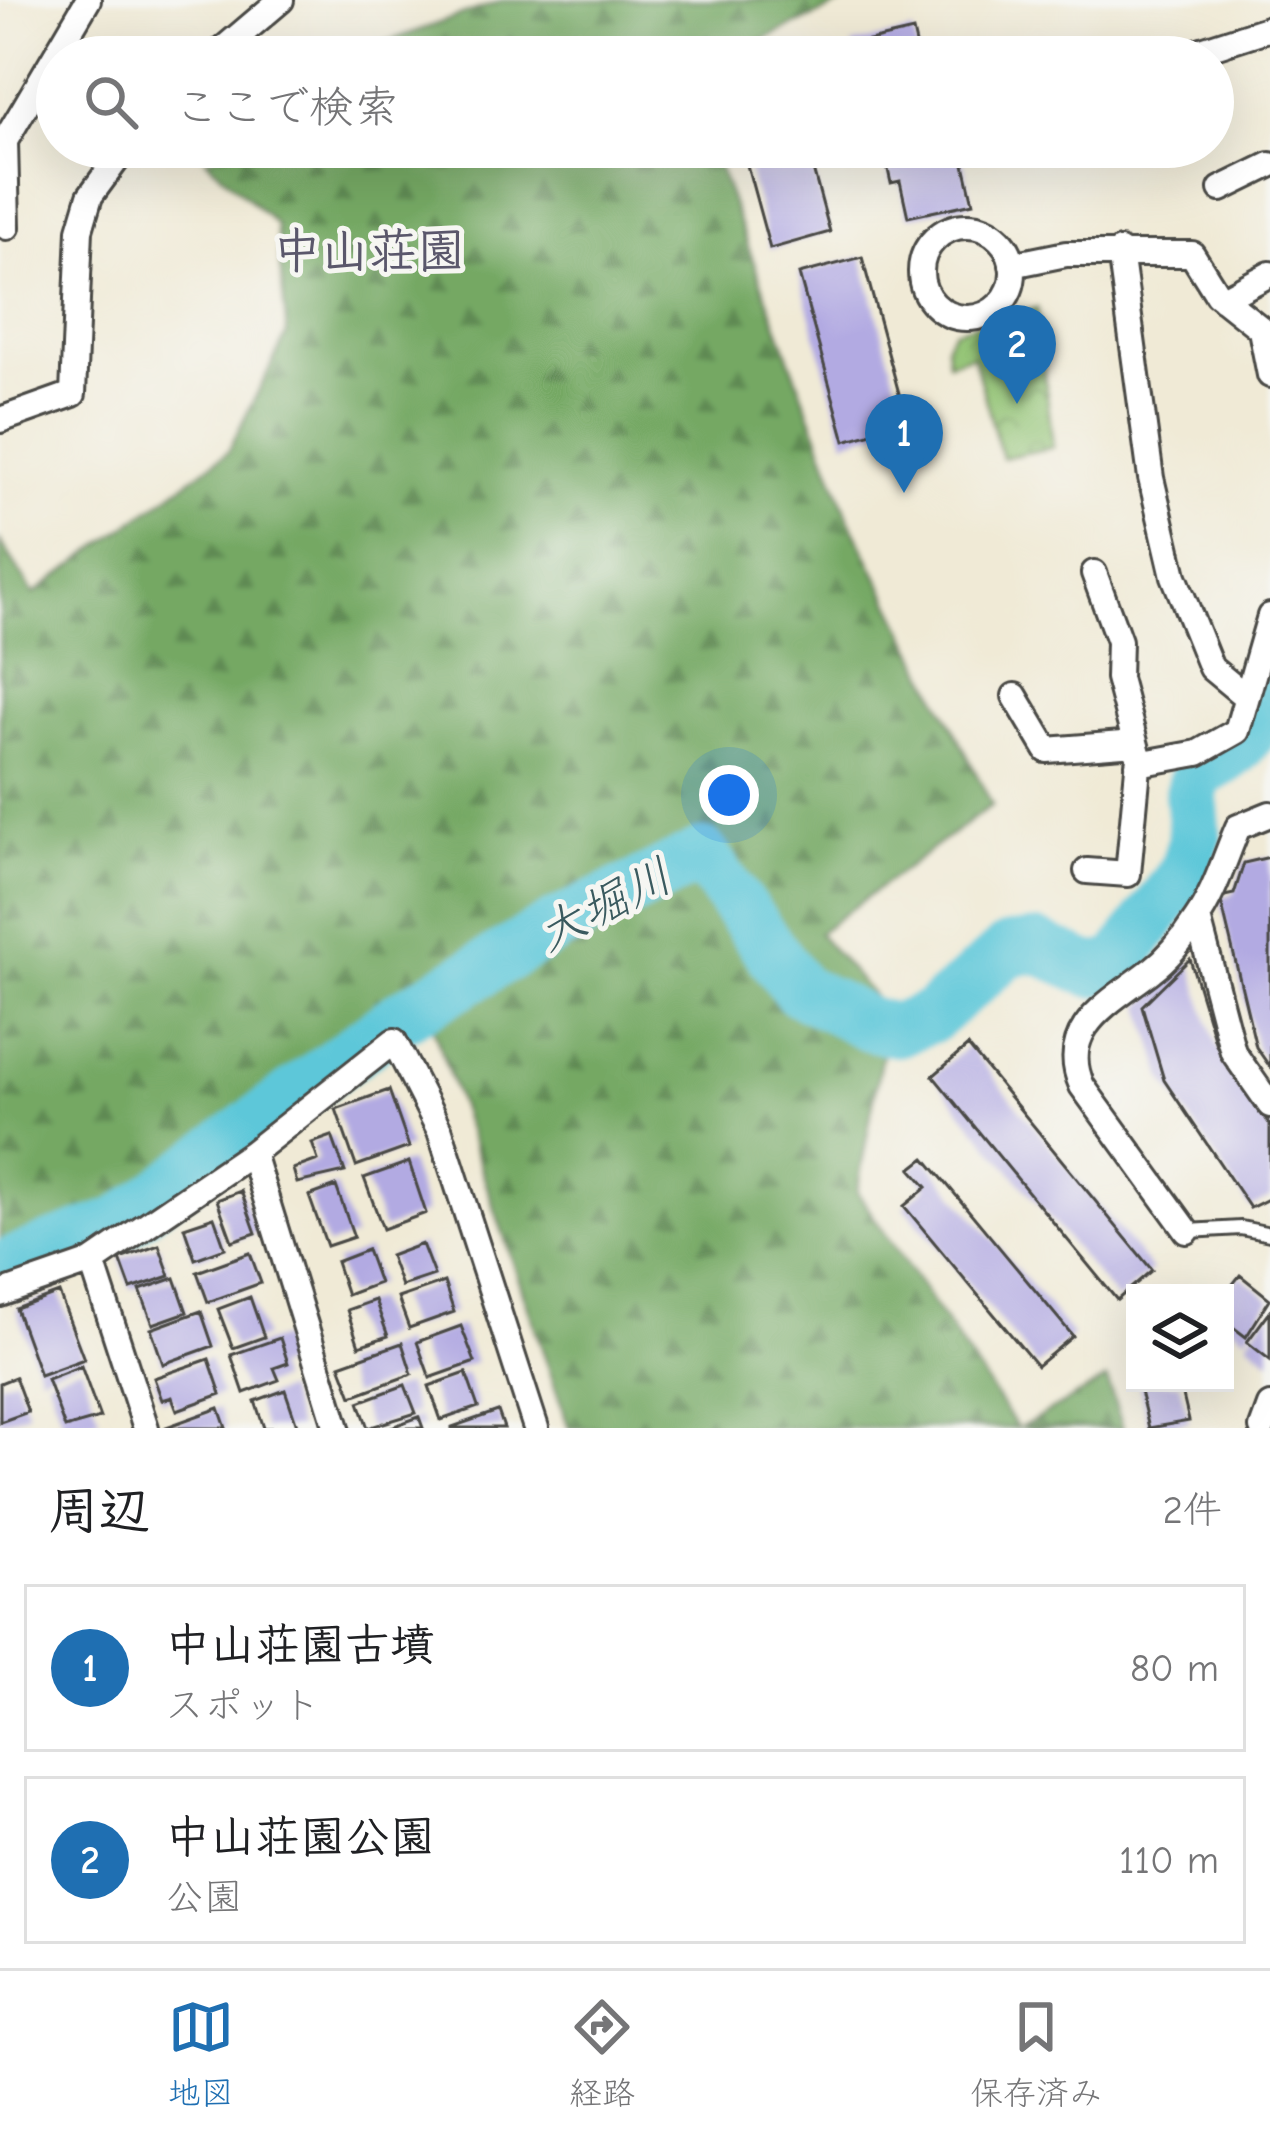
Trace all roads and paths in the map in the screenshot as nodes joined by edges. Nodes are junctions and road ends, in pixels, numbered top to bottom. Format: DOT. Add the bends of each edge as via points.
graph roads {
  1 [pos="88,0"];
  2 [pos="281,0"];
  3 [pos="1270,28"];
  4 [pos="67,36"];
  5 [pos="239,36"];
  6 [pos="1234,40"];
  7 [pos="36,88"];
  8 [pos="1270,165"];
  9 [pos="111,168"];
  10 [pos="1221,189"];
  11 [pos="7,227"];
  12 [pos="1120,251"];
  13 [pos="1012,265"];
  14 [pos="1270,274"];
  15 [pos="1223,299"];
  16 [pos="1266,333"];
  17 [pos="1270,375"];
  18 [pos="0,420"];
  19 [pos="1094,573"];
  20 [pos="1270,616"];
  21 [pos="1015,696"];
  22 [pos="1246,698"];
  23 [pos="1137,754"];
  24 [pos="1270,814"];
  25 [pos="1087,871"];
  26 [pos="1198,918"];
  27 [pos="1270,1106"];
  28 [pos="252,1153"];
  29 [pos="1187,1232"];
  30 [pos="1270,1234"];
  31 [pos="92,1262"];
  32 [pos="0,1294"];
  33 [pos="1270,1406"];
  34 [pos="146,1428"];
  35 [pos="337,1428"];
  36 [pos="536,1428"];
  37 [pos="1262,1428"];
  1 -- 4 [label="street"];
  2 -- 5 [label="street"];
  3 -- 6 [label="street"];
  7 -- 11 [label="street" via="5,141"];
  8 -- 10 [label="street"];
  9 -- 18 [label="street" via="90,196 80,230 73,394"];
  12 -- 13 [label="street"];
  12 -- 15 [label="street" via="1192,254"];
  12 -- 22 [label="street" via="1151,478 1174,576 1211,668"];
  14 -- 15 [label="street"];
  15 -- 16 [label="street"];
  16 -- 17 [label="street"];
  19 -- 23 [label="street" via="1119,641 1118,678"];
  20 -- 22 [label="street"];
  21 -- 23 [label="street" via="1047,750"];
  22 -- 23 [label="street" via="1237,731 1198,753"];
  23 -- 25 [label="street" via="1129,874"];
  24 -- 26 [label="street" via="1238,827"];
  26 -- 27 [label="street" via="1233,1052"];
  26 -- 29 [label="street" via="1156,967 1086,1021 1076,1059 1082,1086"];
  28 -- 31 [label="street"];
  28 -- 35 [label="street"];
  28 -- 36 [label="street" via="394,1041 440,1131"];
  29 -- 30 [label="lane"];
  31 -- 32 [label="street"];
  31 -- 34 [label="street"];
  33 -- 37 [label="street"];
}
